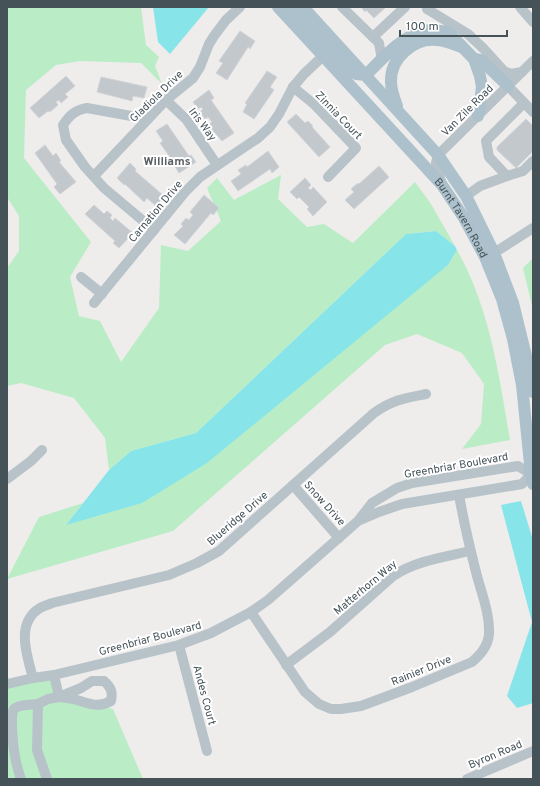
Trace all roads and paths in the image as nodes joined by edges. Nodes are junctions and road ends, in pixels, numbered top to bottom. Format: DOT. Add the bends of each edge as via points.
graph roads {
  1 [pos="240,7"];
  2 [pos="278,7"];
  3 [pos="290,7"];
  4 [pos="303,7"];
  5 [pos="342,7"];
  6 [pos="405,7"];
  7 [pos="520,7"];
  8 [pos="426,8"];
  9 [pos="533,22"];
  10 [pos="440,31"];
  11 [pos="374,37"];
  12 [pos="461,46"];
  13 [pos="323,56"];
  14 [pos="474,59"];
  15 [pos="382,60"];
  16 [pos="533,61"];
  17 [pos="522,72"];
  18 [pos="366,75"];
  19 [pos="508,86"];
  20 [pos="293,87"];
  21 [pos="166,100"];
  22 [pos="524,103"];
  23 [pos="400,112"];
  24 [pos="533,112"];
  25 [pos="478,116"];
  26 [pos="148,119"];
  27 [pos="438,155"];
  28 [pos="533,161"];
  29 [pos="217,165"];
  30 [pos="94,176"];
  31 [pos="507,176"];
  32 [pos="328,177"];
  33 [pos="442,184"];
  34 [pos="466,196"];
  35 [pos="533,228"];
  36 [pos="154,230"];
  37 [pos="494,253"];
  38 [pos="81,277"];
  39 [pos="102,294"];
  40 [pos="94,303"];
  41 [pos="531,387"];
  42 [pos="426,394"];
  43 [pos="533,414"];
  44 [pos="42,450"];
  45 [pos="532,476"];
  46 [pos="7,479"];
  47 [pos="292,485"];
  48 [pos="459,495"];
  49 [pos="358,521"];
  50 [pos="339,538"];
  51 [pos="470,551"];
  52 [pos="252,612"];
  53 [pos="179,644"];
  54 [pos="286,665"];
  55 [pos="54,675"];
  56 [pos="33,678"];
  57 [pos="7,684"];
  58 [pos="59,697"];
  59 [pos="38,704"];
  60 [pos="207,751"];
  61 [pos="532,754"];
  62 [pos="21,779"];
  63 [pos="47,779"];
  64 [pos="467,779"];
  1 -- 21 [label="street, Gladiola Drive" via="214,36 193,78"];
  2 -- 13 [label="main road, Burnt Tavern Road"];
  3 -- 18 [label="main road" via="348,69 356,74"];
  4 -- 18 [label="main road, Burnt Tavern Road"];
  5 -- 11 [label="street"];
  6 -- 11 [label="street"];
  7 -- 9 [label="street"];
  8 -- 10 [label="street"];
  8 -- 17 [label="street" via="468,34 504,71 511,74"];
  10 -- 12 [label="main road" via="448,32"];
  10 -- 15 [label="main road" via="424,31 412,35"];
  11 -- 15 [label="street" via="379,43"];
  12 -- 14 [label="main road"];
  12 -- 23 [label="main road" via="436,40 422,41 410,46 401,54 390,80 392,94"];
  13 -- 20 [label="street, Carnation Drive"];
  13 -- 33 [label="main road, Burnt Tavern Road"];
  14 -- 19 [label="main road" via="481,60"];
  14 -- 25 [label="main road" via="482,87"];
  15 -- 18 [label="main road"];
  16 -- 17 [label="street, Van Zile Road"];
  17 -- 19 [label="street, Van Zile Road"];
  18 -- 23 [label="main road, Burnt Tavern Road"];
  19 -- 22 [label="street"];
  19 -- 25 [label="street, Van Zile Road"];
  20 -- 29 [label="street, Carnation Drive" via="270,127"];
  20 -- 32 [label="street, Zinnia Court" via="315,105 356,148"];
  21 -- 26 [label="street, Gladiola Drive"];
  21 -- 29 [label="street, Iris Way" via="186,119"];
  22 -- 24 [label="street"];
  22 -- 31 [label="street" via="486,141 489,157"];
  23 -- 27 [label="main road, Burnt Tavern Road"];
  25 -- 27 [label="street, Van Zile Road"];
  26 -- 30 [label="street, Gladiola Drive"];
  26 -- 30 [label="street" via="87,108 69,116 63,125 66,140"];
  27 -- 33 [label="street" via="436,163"];
  27 -- 34 [label="main road, Burnt Tavern Road"];
  28 -- 31 [label="street" via="523,171"];
  29 -- 36 [label="street, Carnation Drive" via="185,192"];
  30 -- 36 [label="street" via="104,188"];
  31 -- 34 [label="street" via="480,186"];
  33 -- 45 [label="main road, Burnt Tavern Road" via="485,257 502,299 522,385"];
  34 -- 37 [label="main road, Burnt Tavern Road"];
  35 -- 37 [label="street"];
  36 -- 39 [label="street, Carnation Drive"];
  37 -- 41 [label="main road, Burnt Tavern Road" via="513,303"];
  38 -- 39 [label="street"];
  39 -- 40 [label="street, Carnation Drive"];
  41 -- 43 [label="main road, Burnt Tavern Road"];
  42 -- 47 [label="street, Blueridge Drive" via="386,404"];
  44 -- 46 [label="street" via="32,461"];
  45 -- 48 [label="street, Greenbriar Boulevard" via="522,484"];
  45 -- 49 [label="street, Greenbriar Boulevard" via="518,466 412,483 397,488 372,503"];
  47 -- 50 [label="street, Snow Drive"];
  47 -- 56 [label="street, Blueridge Drive" via="218,550 197,563 169,575 40,608 29,618 24,633"];
  48 -- 49 [label="street, Greenbriar Boulevard" via="402,504"];
  48 -- 51 [label="street, Rainier Drive"];
  49 -- 50 [label="street, Greenbriar Boulevard"];
  50 -- 52 [label="street, Greenbriar Boulevard"];
  51 -- 54 [label="street, Matterhorn Way" via="403,569 325,636"];
  51 -- 54 [label="street, Rainier Drive" via="488,617 489,634 480,656 472,662 361,706 341,709 331,709 319,704 305,692"];
  52 -- 53 [label="street, Greenbriar Boulevard" via="212,633"];
  52 -- 54 [label="street, Rainier Drive"];
  53 -- 55 [label="street, Greenbriar Boulevard"];
  53 -- 60 [label="street, Andes Court"];
  55 -- 56 [label="street, Greenbriar Boulevard"];
  55 -- 58 [label="street"];
  56 -- 57 [label="street, Greenbriar Boulevard"];
  58 -- 58 [label="street" via="103,705 111,701 113,694 104,681 92,681"];
  58 -- 59 [label="street"];
  59 -- 62 [label="street" via="19,707 12,713 12,742"];
  59 -- 63 [label="street" via="37,750"];
  61 -- 64 [label="street, Byron Road"];
}
